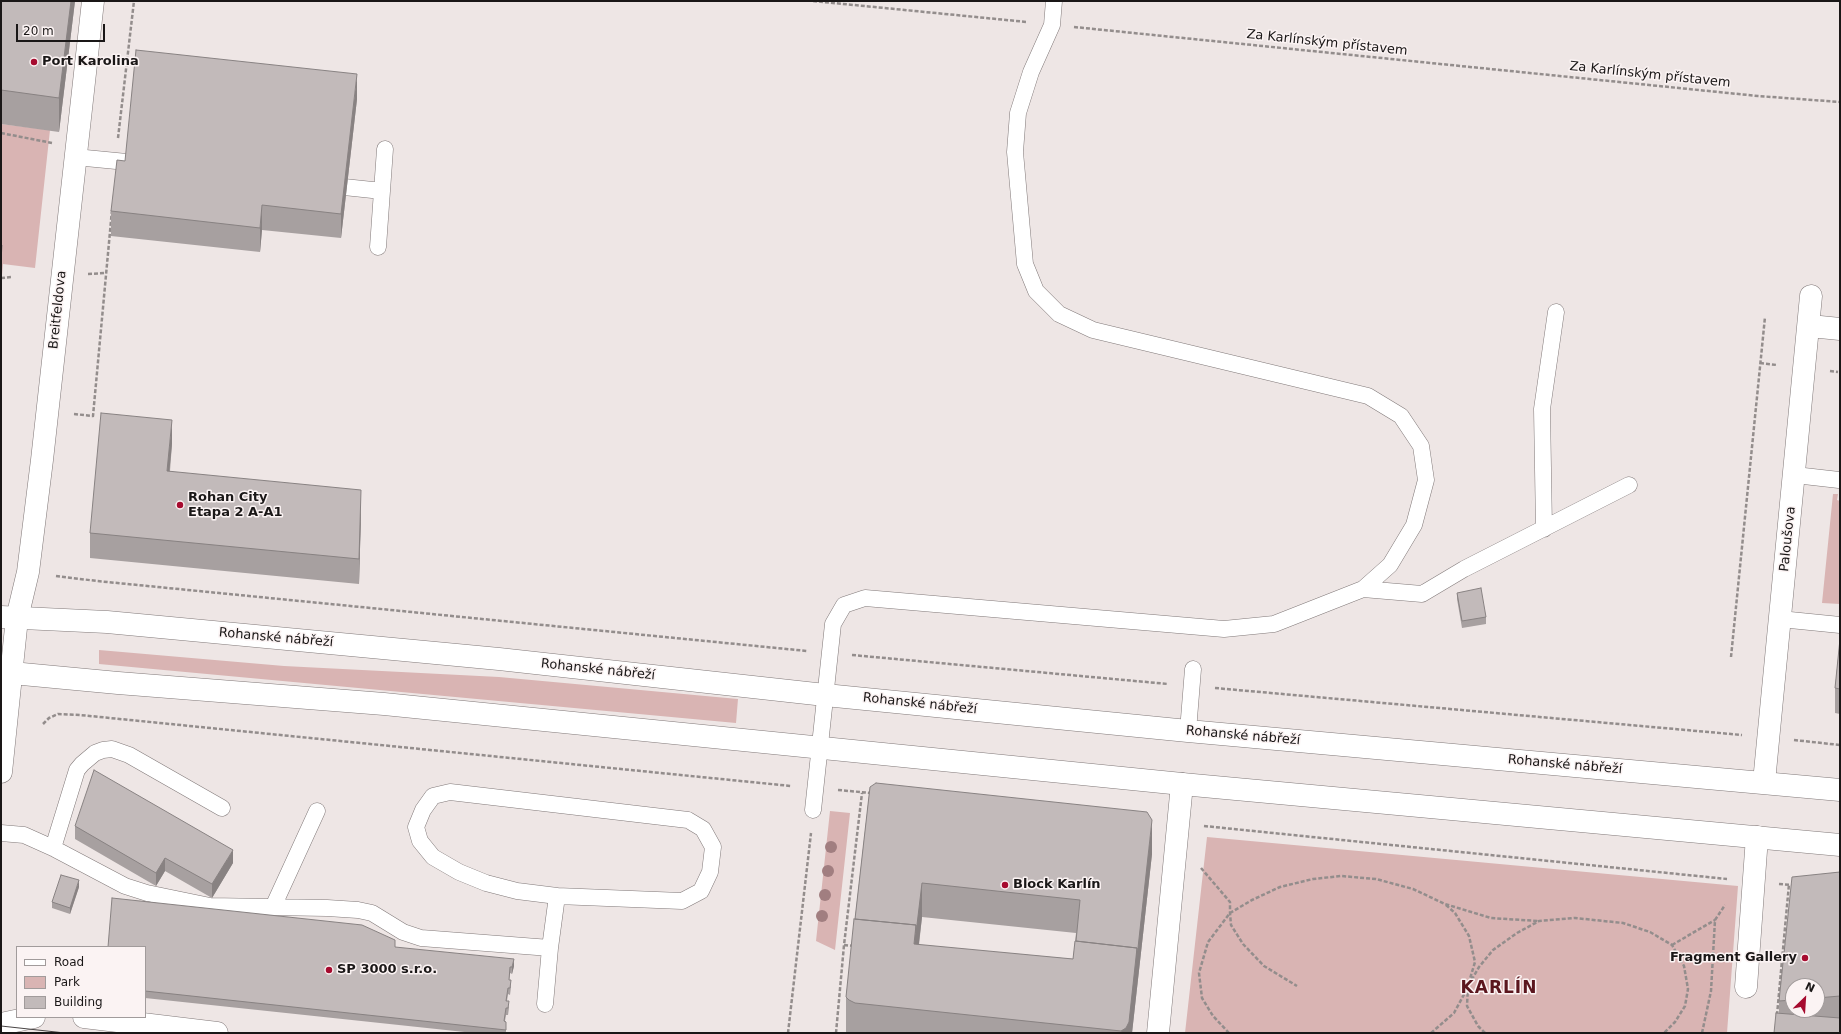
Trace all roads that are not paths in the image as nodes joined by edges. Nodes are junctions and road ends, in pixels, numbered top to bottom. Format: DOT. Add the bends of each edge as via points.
graph roads {
  1 [pos="93,1"];
  2 [pos="1054,1"];
  3 [pos="385,149"];
  4 [pos="75,157"];
  5 [pos="148,165"];
  6 [pos="312,183"];
  7 [pos="382,191"];
  8 [pos="378,247"];
  9 [pos="1811,296"];
  10 [pos="1556,312"];
  11 [pos="1810,326"];
  12 [pos="1840,329"];
  13 [pos="1795,475"];
  14 [pos="1839,480"];
  15 [pos="1629,485"];
  16 [pos="1544,528"];
  17 [pos="1363,589"];
  18 [pos="9,618"];
  19 [pos="1780,619"];
  20 [pos="1840,625"];
  21 [pos="1192,669"];
  22 [pos="6,672"];
  23 [pos="825,695"];
  24 [pos="1188,731"];
  25 [pos="820,748"];
  26 [pos="1,772"];
  27 [pos="1764,782"];
  28 [pos="1182,784"];
  29 [pos="1840,790"];
  30 [pos="222,808"];
  31 [pos="813,810"];
  32 [pos="317,811"];
  33 [pos="1,833"];
  34 [pos="1757,837"];
  35 [pos="1840,845"];
  36 [pos="53,848"];
  37 [pos="557,896"];
  38 [pos="272,907"];
  39 [pos="550,948"];
  40 [pos="1746,987"];
  41 [pos="545,1004"];
  42 [pos="29,1018"];
  43 [pos="92,1018"];
  44 [pos="1,1024"];
  45 [pos="217,1033"];
  46 [pos="1158,1033"];
  1 -- 4 [label="main road, Breitfeldova"];
  2 -- 17 [label="lane" via="1052,25 1031,72 1018,113 1015,152 1025,264 1036,291 1059,314 1093,330 1368,396 1401,416 1421,446 1426,480 1414,525 1390,565"];
  3 -- 7 [label="lane"];
  4 -- 5 [label="lane"];
  4 -- 18 [label="main road, Breitfeldova" via="28,572"];
  6 -- 7 [label="lane"];
  7 -- 8 [label="lane"];
  9 -- 11 [label="main road, Paloušova"];
  10 -- 16 [label="lane" via="1542,409"];
  11 -- 12 [label="main road"];
  11 -- 13 [label="main road, Paloušova"];
  13 -- 14 [label="lane"];
  13 -- 19 [label="main road, Paloušova"];
  15 -- 16 [label="lane"];
  16 -- 17 [label="lane" via="1464,569 1422,594"];
  17 -- 23 [label="lane" via="1274,624 1224,629 865,598 844,605 833,624"];
  18 -- 22 [label="main road, Breitfeldova"];
  18 -- 23 [label="main road, Rohanské nábřeží" via="107,622 492,659"];
  19 -- 20 [label="lane"];
  19 -- 27 [label="main road, Paloušova"];
  21 -- 24 [label="lane"];
  22 -- 25 [label="main road" via="384,704"];
  22 -- 26 [label="main road, Breitfeldova"];
  23 -- 24 [label="main road, Rohanské nábřeží"];
  23 -- 25 [label="lane"];
  24 -- 27 [label="main road, Rohanské nábřeží"];
  25 -- 28 [label="main road"];
  25 -- 31 [label="lane"];
  27 -- 29 [label="main road, Rohanské nábřeží"];
  28 -- 34 [label="main road"];
  28 -- 46 [label="main road"];
  30 -- 36 [label="lane" via="129,755 112,749 104,750 95,753 77,770"];
  32 -- 38 [label="lane"];
  33 -- 36 [label="lane" via="24,835"];
  34 -- 35 [label="main road"];
  34 -- 40 [label="main road"];
  36 -- 38 [label="lane" via="125,886 147,893 210,906"];
  37 -- 37 [label="lane" via="516,891 486,883 459,872 433,857 420,841 416,827 423,810 433,796 450,792 688,820 703,829 713,847 710,872 701,891 682,900"];
  37 -- 39 [label="lane"];
  38 -- 39 [label="lane" via="358,910 372,913 404,932 421,938"];
  39 -- 41 [label="lane"];
  42 -- 44 [label="main road"];
  43 -- 45 [label="main road"];
}
